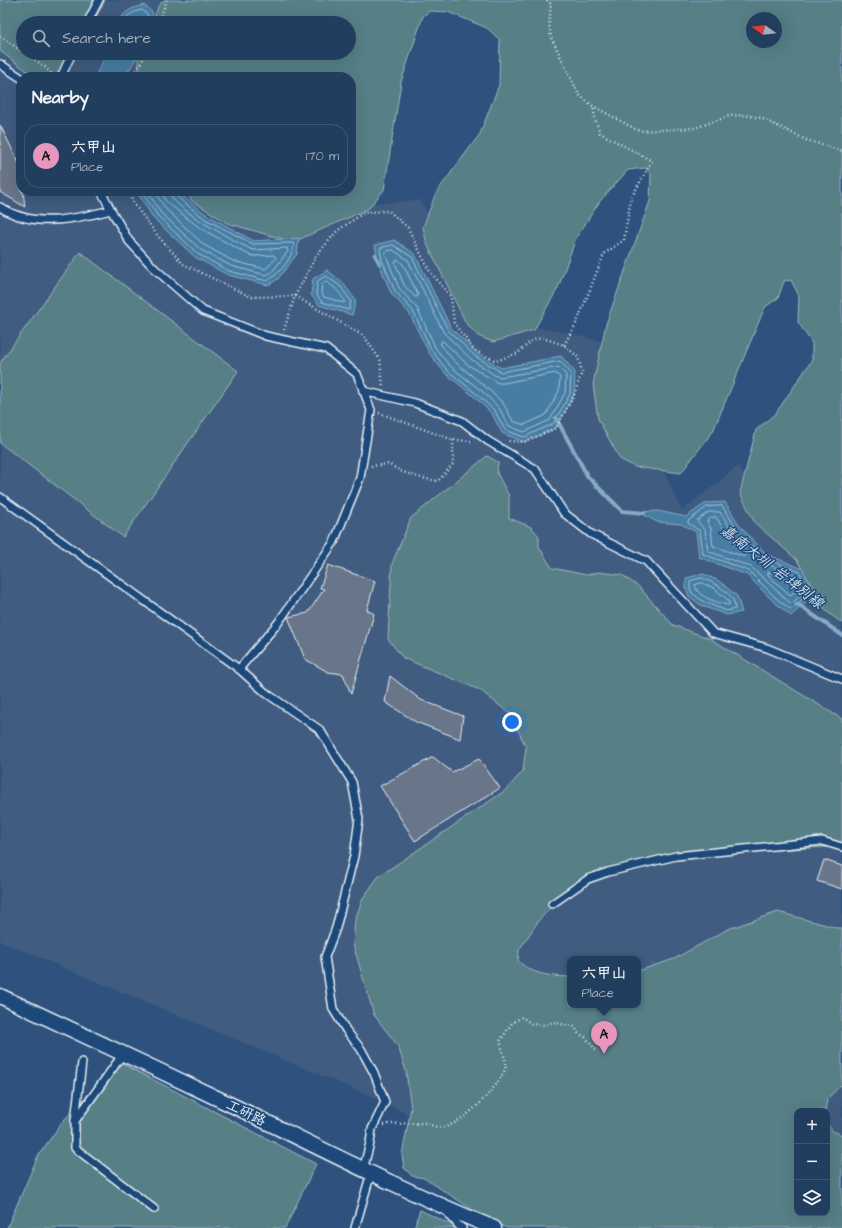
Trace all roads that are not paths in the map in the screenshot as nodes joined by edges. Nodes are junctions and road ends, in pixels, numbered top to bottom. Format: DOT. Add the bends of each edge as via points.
graph roads {
  1 [pos="99,0"];
  2 [pos="91,16"];
  3 [pos="68,60"];
  4 [pos="0,64"];
  5 [pos="62,72"];
  6 [pos="16,75"];
  7 [pos="103,196"];
  8 [pos="0,207"];
  9 [pos="110,210"];
  10 [pos="364,391"];
  11 [pos="0,497"];
  12 [pos="239,669"];
  13 [pos="842,679"];
  14 [pos="842,847"];
  15 [pos="552,904"];
  16 [pos="0,996"];
  17 [pos="123,1054"];
  18 [pos="82,1062"];
  19 [pos="75,1121"];
  20 [pos="367,1172"];
  21 [pos="442,1207"];
  22 [pos="154,1209"];
  23 [pos="356,1228"];
  24 [pos="462,1228"];
  25 [pos="494,1228"];
  1 -- 2 [label="lane"];
  3 -- 5 [label="lane"];
  4 -- 6 [label="lane"];
  7 -- 9 [label="lane"];
  8 -- 9 [label="lane" via="36,221 83,217"];
  9 -- 10 [label="lane" via="129,241 154,269 203,311 266,336 326,349 357,374"];
  10 -- 12 [label="lane" via="371,410 360,478 334,542 278,623"];
  10 -- 13 [label="lane" via="415,403 462,421 488,441 535,469 564,513 591,534 646,561 713,633 767,648"];
  11 -- 12 [label="lane"];
  12 -- 20 [label="lane" via="266,693 320,730 352,782 359,819 354,856 336,928 325,957 333,1009 362,1049 385,1102 372,1129"];
  14 -- 15 [label="lane" via="822,841 676,856 588,879"];
  16 -- 17 [label="street, 工研路"];
  17 -- 19 [label="lane"];
  17 -- 20 [label="street, 工研路"];
  18 -- 19 [label="lane"];
  19 -- 22 [label="lane" via="75,1148"];
  20 -- 21 [label="street, 工研路"];
  20 -- 23 [label="lane"];
  21 -- 24 [label="lane"];
  21 -- 25 [label="street, 工研路"];
}
